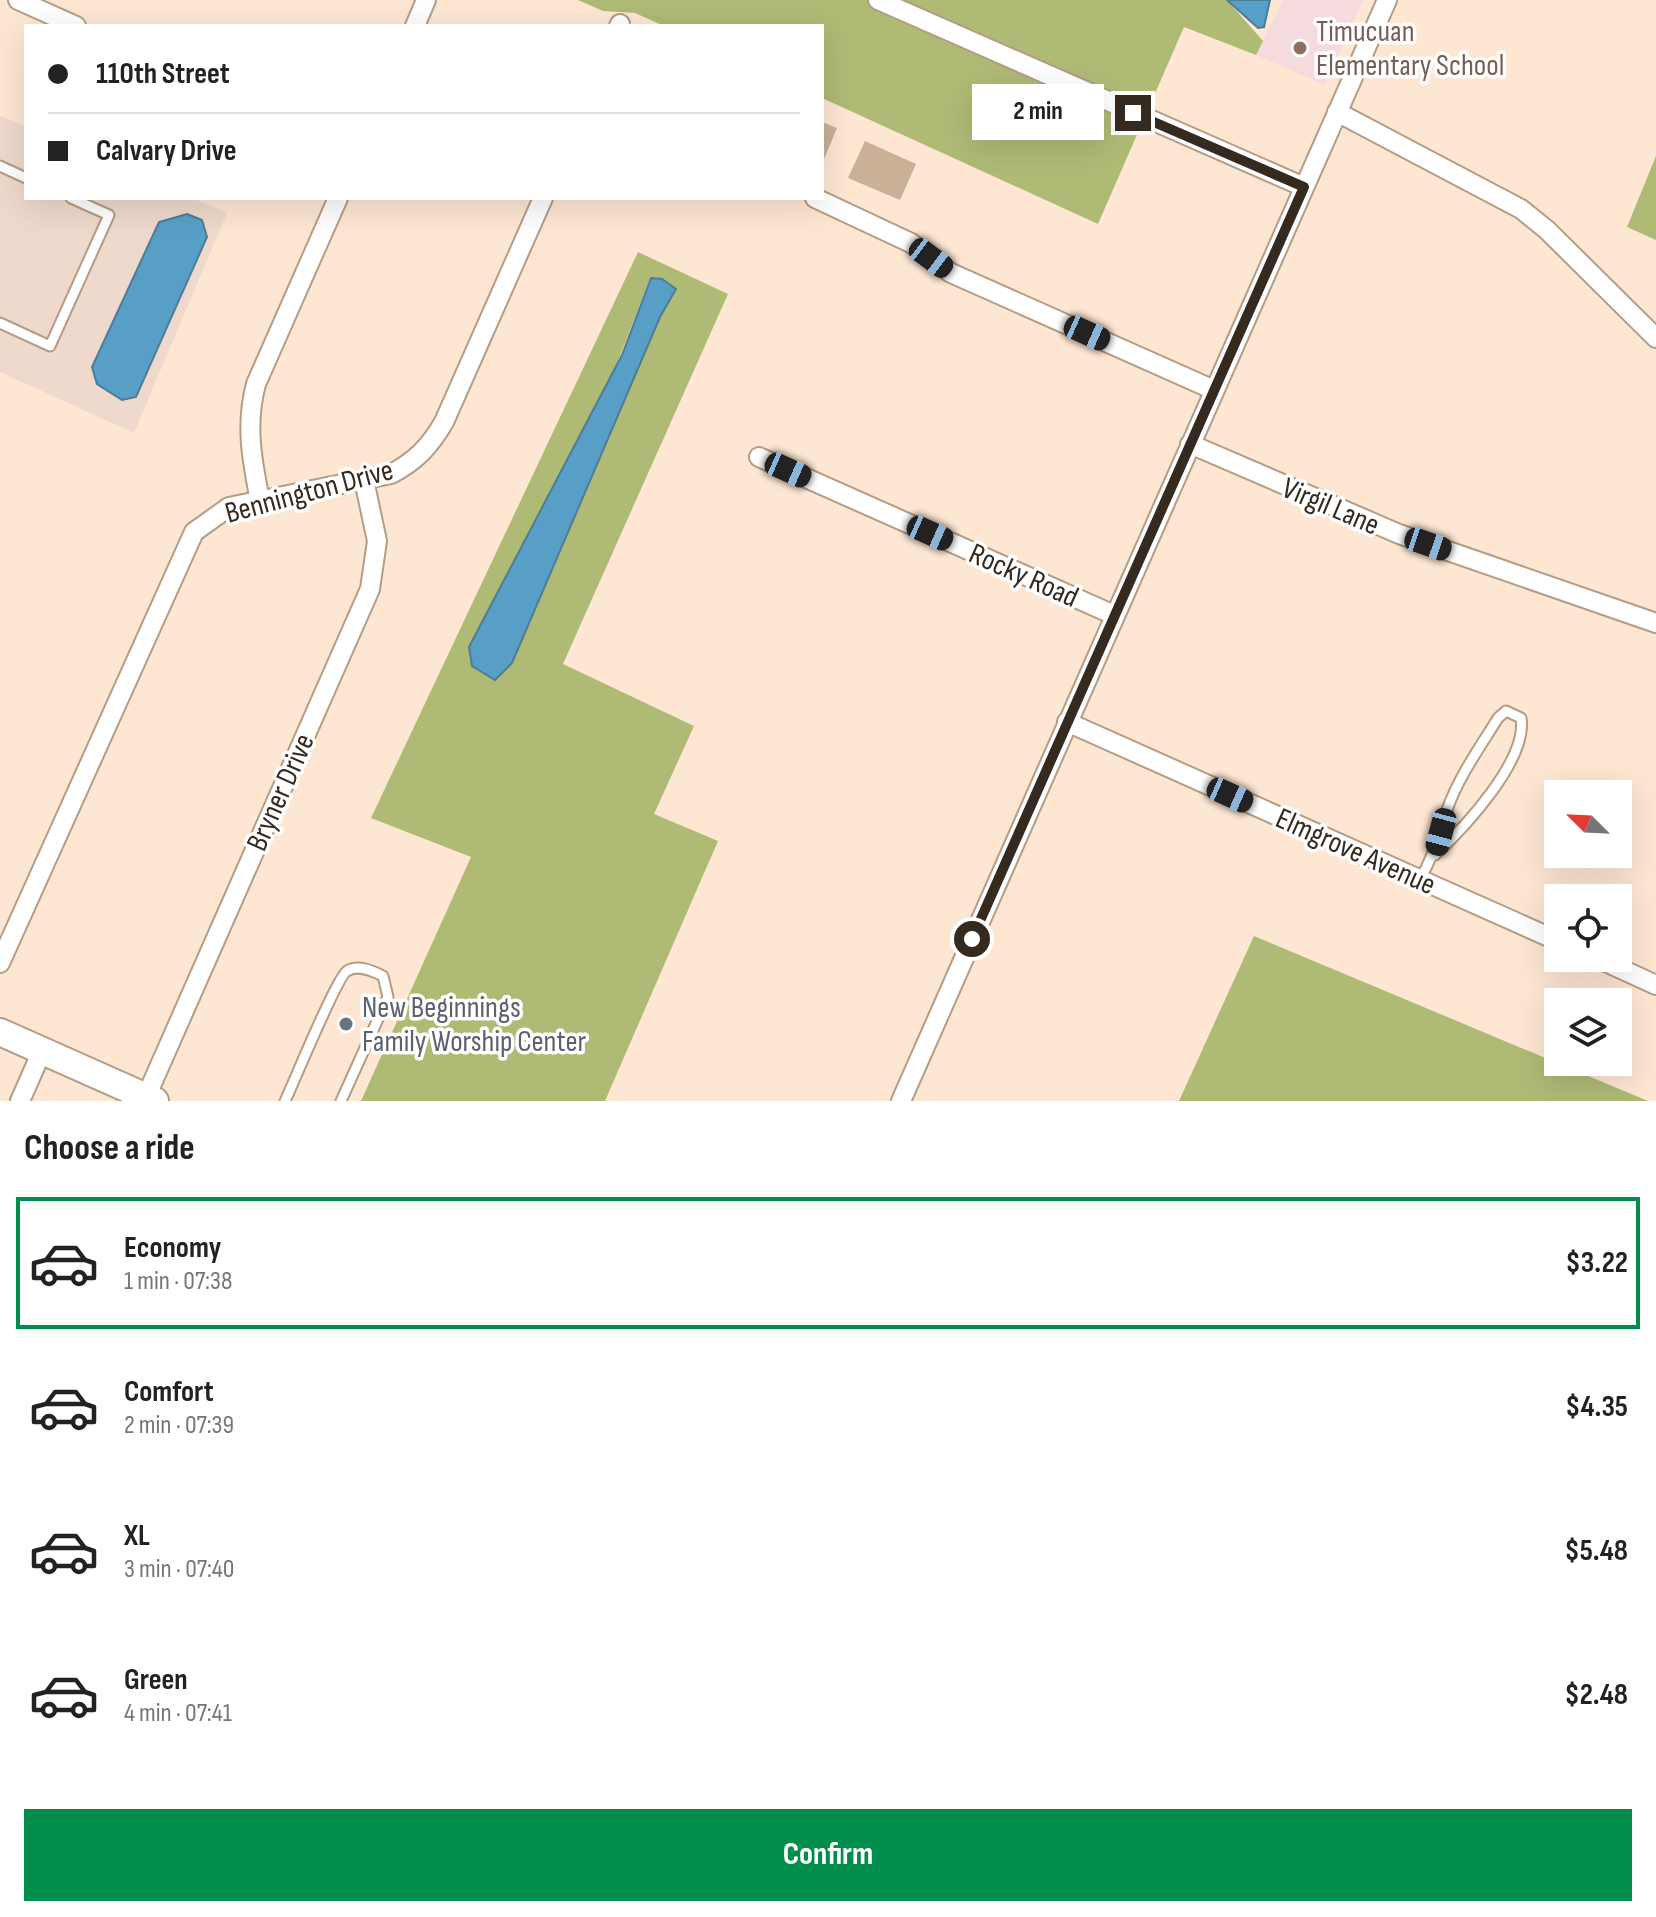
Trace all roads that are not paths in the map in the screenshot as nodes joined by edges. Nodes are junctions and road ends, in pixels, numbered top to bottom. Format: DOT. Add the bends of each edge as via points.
graph roads {
  1 [pos="18,0"];
  2 [pos="426,0"];
  3 [pos="878,0"];
  4 [pos="1387,0"];
  5 [pos="72,24"];
  6 [pos="416,24"];
  7 [pos="1337,112"];
  8 [pos="0,166"];
  9 [pos="24,177"];
  10 [pos="1304,187"];
  11 [pos="75,200"];
  12 [pos="337,200"];
  13 [pos="542,200"];
  14 [pos="819,200"];
  15 [pos="0,323"];
  16 [pos="1656,338"];
  17 [pos="1214,390"];
  18 [pos="1190,444"];
  19 [pos="759,457"];
  20 [pos="364,480"];
  21 [pos="260,501"];
  22 [pos="1114,615"];
  23 [pos="1656,623"];
  24 [pos="1067,722"];
  25 [pos="1435,855"];
  26 [pos="1420,879"];
  27 [pos="1544,935"];
  28 [pos="0,963"];
  29 [pos="1628,972"];
  30 [pos="1656,985"];
  31 [pos="0,1032"];
  32 [pos="42,1051"];
  33 [pos="150,1099"];
  34 [pos="20,1101"];
  35 [pos="285,1101"];
  36 [pos="341,1101"];
  37 [pos="901,1101"];
  1 -- 5 [label="street"];
  2 -- 6 [label="street"];
  3 -- 10 [label="street"];
  4 -- 7 [label="street"];
  7 -- 10 [label="street"];
  7 -- 16 [label="street" via="1521,209"];
  8 -- 9 [label="lane"];
  10 -- 17 [label="street"];
  11 -- 15 [label="lane" via="109,215 50,346"];
  12 -- 21 [label="street" via="249,407 248,435"];
  13 -- 20 [label="street, Bennington Drive" via="430,445 391,474"];
  14 -- 17 [label="street" via="911,243 951,273"];
  17 -- 18 [label="street"];
  18 -- 22 [label="street"];
  18 -- 23 [label="street, Virgil Lane" via="1386,529"];
  19 -- 22 [label="street, Rocky Road"];
  20 -- 21 [label="street, Bennington Drive"];
  20 -- 33 [label="street, Bryner Drive" via="377,541 370,589"];
  21 -- 28 [label="street, Bennington Drive" via="210,517 184,549"];
  22 -- 24 [label="street"];
  24 -- 26 [label="street, Elmgrove Avenue"];
  24 -- 37 [label="street"];
  25 -- 25 [label="lane" via="1447,808 1465,773 1498,718 1506,711 1513,713 1521,718 1523,729 1500,779"];
  25 -- 26 [label="lane"];
  26 -- 27 [label="street, Elmgrove Avenue"];
  29 -- 30 [label="street"];
  31 -- 32 [label="street"];
  32 -- 33 [label="street"];
  32 -- 34 [label="street"];
  35 -- 36 [label="lane" via="333,991 348,971 357,968 383,976 388,997"];
}
